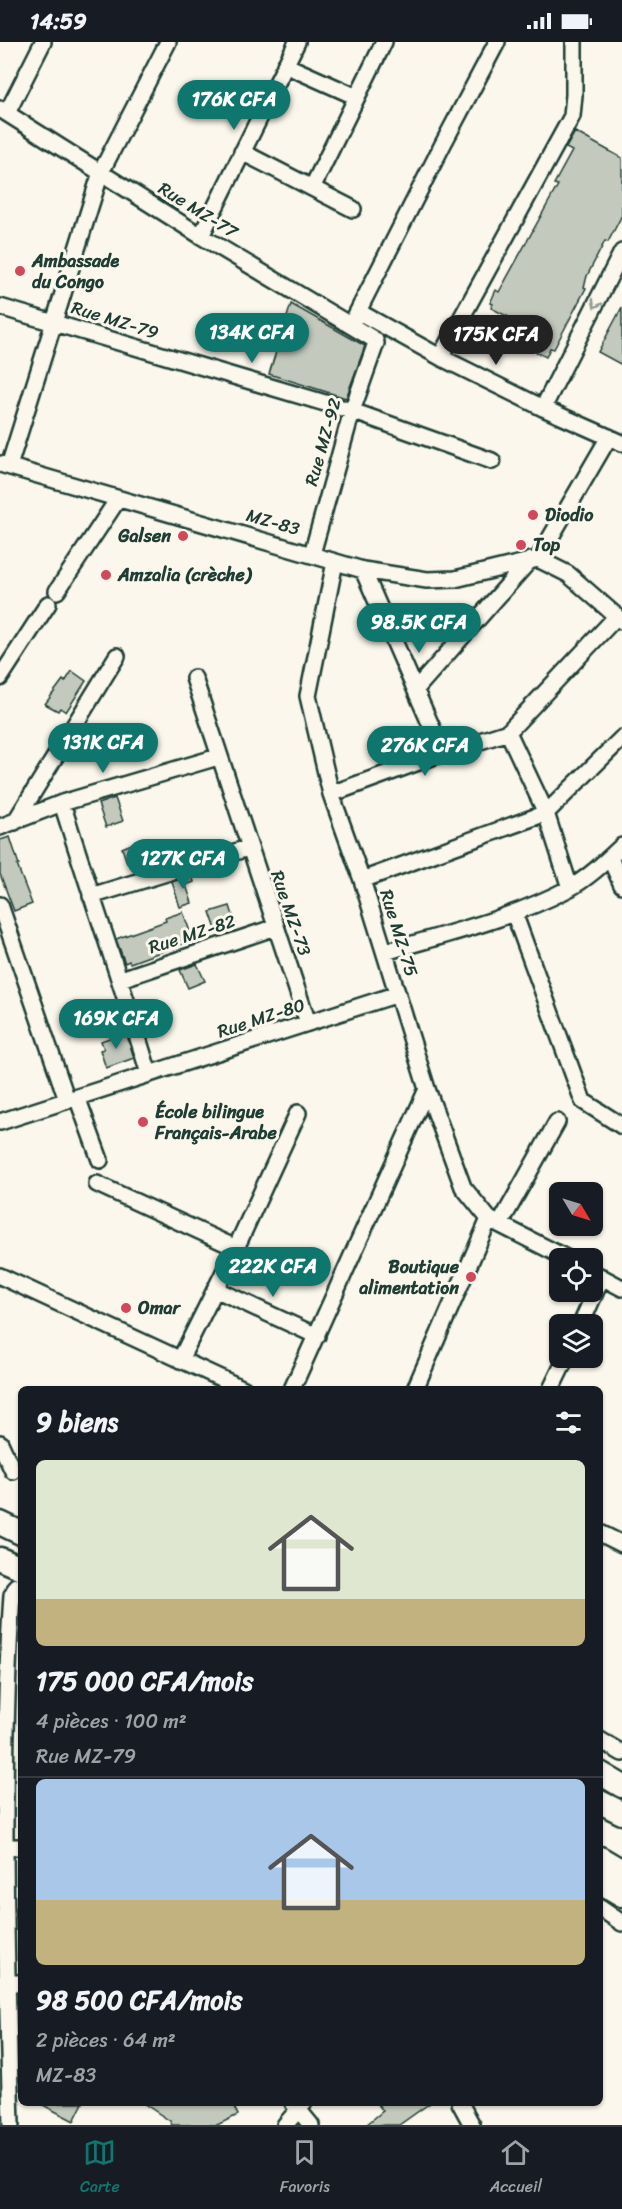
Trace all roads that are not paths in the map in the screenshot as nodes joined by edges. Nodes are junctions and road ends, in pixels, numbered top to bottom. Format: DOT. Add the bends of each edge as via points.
graph roads {
  1 [pos="43,42"];
  2 [pos="168,42"];
  3 [pos="297,42"];
  4 [pos="384,42"];
  5 [pos="497,42"];
  6 [pos="574,42"];
  7 [pos="285,64"];
  8 [pos="357,97"];
  9 [pos="4,111"];
  10 [pos="242,152"];
  11 [pos="101,172"];
  12 [pos="312,188"];
  13 [pos="353,209"];
  14 [pos="201,236"];
  15 [pos="622,252"];
  16 [pos="0,307"];
  17 [pos="359,312"];
  18 [pos="55,322"];
  19 [pos="351,325"];
  20 [pos="376,343"];
  21 [pos="440,357"];
  22 [pos="543,408"];
  23 [pos="352,411"];
  24 [pos="616,440"];
  25 [pos="492,461"];
  26 [pos="5,465"];
  27 [pos="118,499"];
  28 [pos="312,554"];
  29 [pos="534,560"];
  30 [pos="335,562"];
  31 [pos="363,570"];
  32 [pos="57,591"];
  33 [pos="48,604"];
  34 [pos="619,619"];
  35 [pos="117,656"];
  36 [pos="0,678"];
  37 [pos="194,678"];
  38 [pos="416,689"];
  39 [pos="508,732"];
  40 [pos="622,738"];
  41 [pos="442,753"];
  42 [pos="218,757"];
  43 [pos="331,794"];
  44 [pos="62,803"];
  45 [pos="546,813"];
  46 [pos="15,822"];
  47 [pos="0,827"];
  48 [pos="622,846"];
  49 [pos="248,848"];
  50 [pos="610,858"];
  51 [pos="362,880"];
  52 [pos="622,885"];
  53 [pos="570,888"];
  54 [pos="91,896"];
  55 [pos="0,905"];
  56 [pos="514,913"];
  57 [pos="276,927"];
  58 [pos="385,952"];
  59 [pos="121,979"];
  60 [pos="398,994"];
  61 [pos="308,1023"];
  62 [pos="149,1074"];
  63 [pos="427,1089"];
  64 [pos="72,1099"];
  65 [pos="298,1113"];
  66 [pos="0,1122"];
  67 [pos="556,1122"];
  68 [pos="622,1126"];
  69 [pos="100,1160"];
  70 [pos="97,1184"];
  71 [pos="495,1221"];
  72 [pos="236,1248"];
  73 [pos="549,1249"];
  74 [pos="0,1276"];
  75 [pos="603,1278"];
  76 [pos="622,1287"];
  77 [pos="215,1289"];
  78 [pos="317,1336"];
  79 [pos="180,1360"];
  80 [pos="561,1368"];
  81 [pos="233,1386"];
  82 [pos="293,1386"];
  83 [pos="419,1386"];
  84 [pos="552,1386"];
  85 [pos="0,1443"];
  86 [pos="11,1471"];
  87 [pos="0,1523"];
  88 [pos="18,1532"];
  89 [pos="603,1534"];
  90 [pos="620,1538"];
  91 [pos="0,1559"];
  92 [pos="16,1588"];
  93 [pos="9,1640"];
  94 [pos="603,1742"];
  95 [pos="622,1753"];
  96 [pos="603,1775"];
  97 [pos="622,1786"];
  98 [pos="603,1804"];
  99 [pos="622,1814"];
  100 [pos="2,1847"];
  101 [pos="18,1847"];
  102 [pos="603,1860"];
  103 [pos="622,1871"];
  104 [pos="603,1884"];
  105 [pos="622,1895"];
  106 [pos="603,1910"];
  107 [pos="622,1923"];
  108 [pos="9,1983"];
  109 [pos="298,2106"];
  110 [pos="300,2106"];
  111 [pos="462,2106"];
  112 [pos="11,2125"];
  113 [pos="285,2125"];
  114 [pos="311,2125"];
  115 [pos="472,2125"];
  1 -- 9 [label="street"];
  2 -- 11 [label="street"];
  3 -- 7 [label="street"];
  4 -- 8 [label="street"];
  5 -- 17 [label="street"];
  6 -- 21 [label="street" via="572,116"];
  7 -- 8 [label="street"];
  7 -- 10 [label="street"];
  8 -- 12 [label="street"];
  9 -- 11 [label="street, Rue MZ-77"];
  10 -- 12 [label="street"];
  10 -- 14 [label="street"];
  11 -- 14 [label="street, Rue MZ-77"];
  11 -- 18 [label="street"];
  12 -- 13 [label="street"];
  14 -- 19 [label="street, Rue MZ-77"];
  15 -- 22 [label="street, one-way"];
  16 -- 18 [label="street, Rue MZ-79"];
  17 -- 19 [label="street"];
  17 -- 21 [label="street"];
  18 -- 23 [label="street, Rue MZ-79"];
  18 -- 26 [label="street"];
  19 -- 20 [label="street, Rue MZ-77"];
  20 -- 23 [label="street, Rue MZ-92"];
  21 -- 22 [label="street"];
  22 -- 24 [label="street"];
  23 -- 25 [label="street, Rue MZ-79"];
  23 -- 28 [label="street, Rue MZ-92"];
  24 -- 29 [label="street"];
  26 -- 27 [label="street, MZ-83"];
  27 -- 28 [label="street, MZ-83"];
  27 -- 32 [label="street"];
  28 -- 30 [label="street, MZ-83"];
  29 -- 31 [label="street, MZ-83" via="454,579 427,580"];
  29 -- 34 [label="street" via="568,574"];
  29 -- 38 [label="street"];
  30 -- 31 [label="street, MZ-83"];
  30 -- 43 [label="street, Rue MZ-75" via="308,696"];
  31 -- 38 [label="street"];
  33 -- 36 [label="street"];
  34 -- 39 [label="street"];
  35 -- 46 [label="street"];
  37 -- 42 [label="street, Rue MZ-73"];
  38 -- 41 [label="street"];
  39 -- 41 [label="street"];
  39 -- 45 [label="street"];
  40 -- 45 [label="street"];
  41 -- 43 [label="street"];
  42 -- 44 [label="street"];
  42 -- 49 [label="street, Rue MZ-73"];
  43 -- 51 [label="street, Rue MZ-75"];
  44 -- 46 [label="street"];
  44 -- 54 [label="street"];
  45 -- 51 [label="street"];
  45 -- 53 [label="street"];
  46 -- 47 [label="street"];
  48 -- 50 [label="street"];
  49 -- 54 [label="street"];
  49 -- 57 [label="street, Rue MZ-73"];
  50 -- 52 [label="street"];
  50 -- 53 [label="street"];
  51 -- 58 [label="street, Rue MZ-75"];
  53 -- 56 [label="street"];
  54 -- 59 [label="street"];
  55 -- 64 [label="street"];
  56 -- 58 [label="street"];
  56 -- 68 [label="street" via="583,1101"];
  57 -- 59 [label="street, Rue MZ-82"];
  57 -- 61 [label="street, Rue MZ-73"];
  58 -- 60 [label="street, Rue MZ-75"];
  59 -- 62 [label="street"];
  60 -- 61 [label="street, Rue MZ-80"];
  60 -- 63 [label="street, Rue MZ-75"];
  61 -- 62 [label="street, Rue MZ-80"];
  62 -- 64 [label="street, Rue MZ-80"];
  63 -- 71 [label="street, Rue MZ-75" via="463,1187"];
  63 -- 78 [label="street"];
  64 -- 66 [label="street, Rue MZ-80"];
  64 -- 69 [label="street"];
  65 -- 72 [label="street"];
  67 -- 71 [label="street"];
  70 -- 72 [label="street"];
  71 -- 73 [label="street, Rue MZ-75"];
  71 -- 83 [label="street"];
  72 -- 77 [label="street"];
  74 -- 79 [label="street"];
  75 -- 76 [label="street"];
  77 -- 78 [label="street"];
  77 -- 79 [label="street"];
  78 -- 82 [label="street"];
  79 -- 81 [label="street"];
  80 -- 84 [label="street"];
  85 -- 86 [label="street"];
  87 -- 88 [label="highway"];
  89 -- 90 [label="street"];
  91 -- 92 [label="highway"];
  92 -- 93 [label="street"];
  93 -- 100 [label="street" via="2,1755"];
  94 -- 95 [label="street"];
  96 -- 97 [label="highway"];
  98 -- 99 [label="highway"];
  100 -- 101 [label="street"];
  100 -- 108 [label="street"];
  102 -- 103 [label="highway"];
  104 -- 105 [label="highway"];
  106 -- 107 [label="street"];
  108 -- 112 [label="street"];
  109 -- 113 [label="street"];
  110 -- 114 [label="street"];
  111 -- 115 [label="street"];
}
